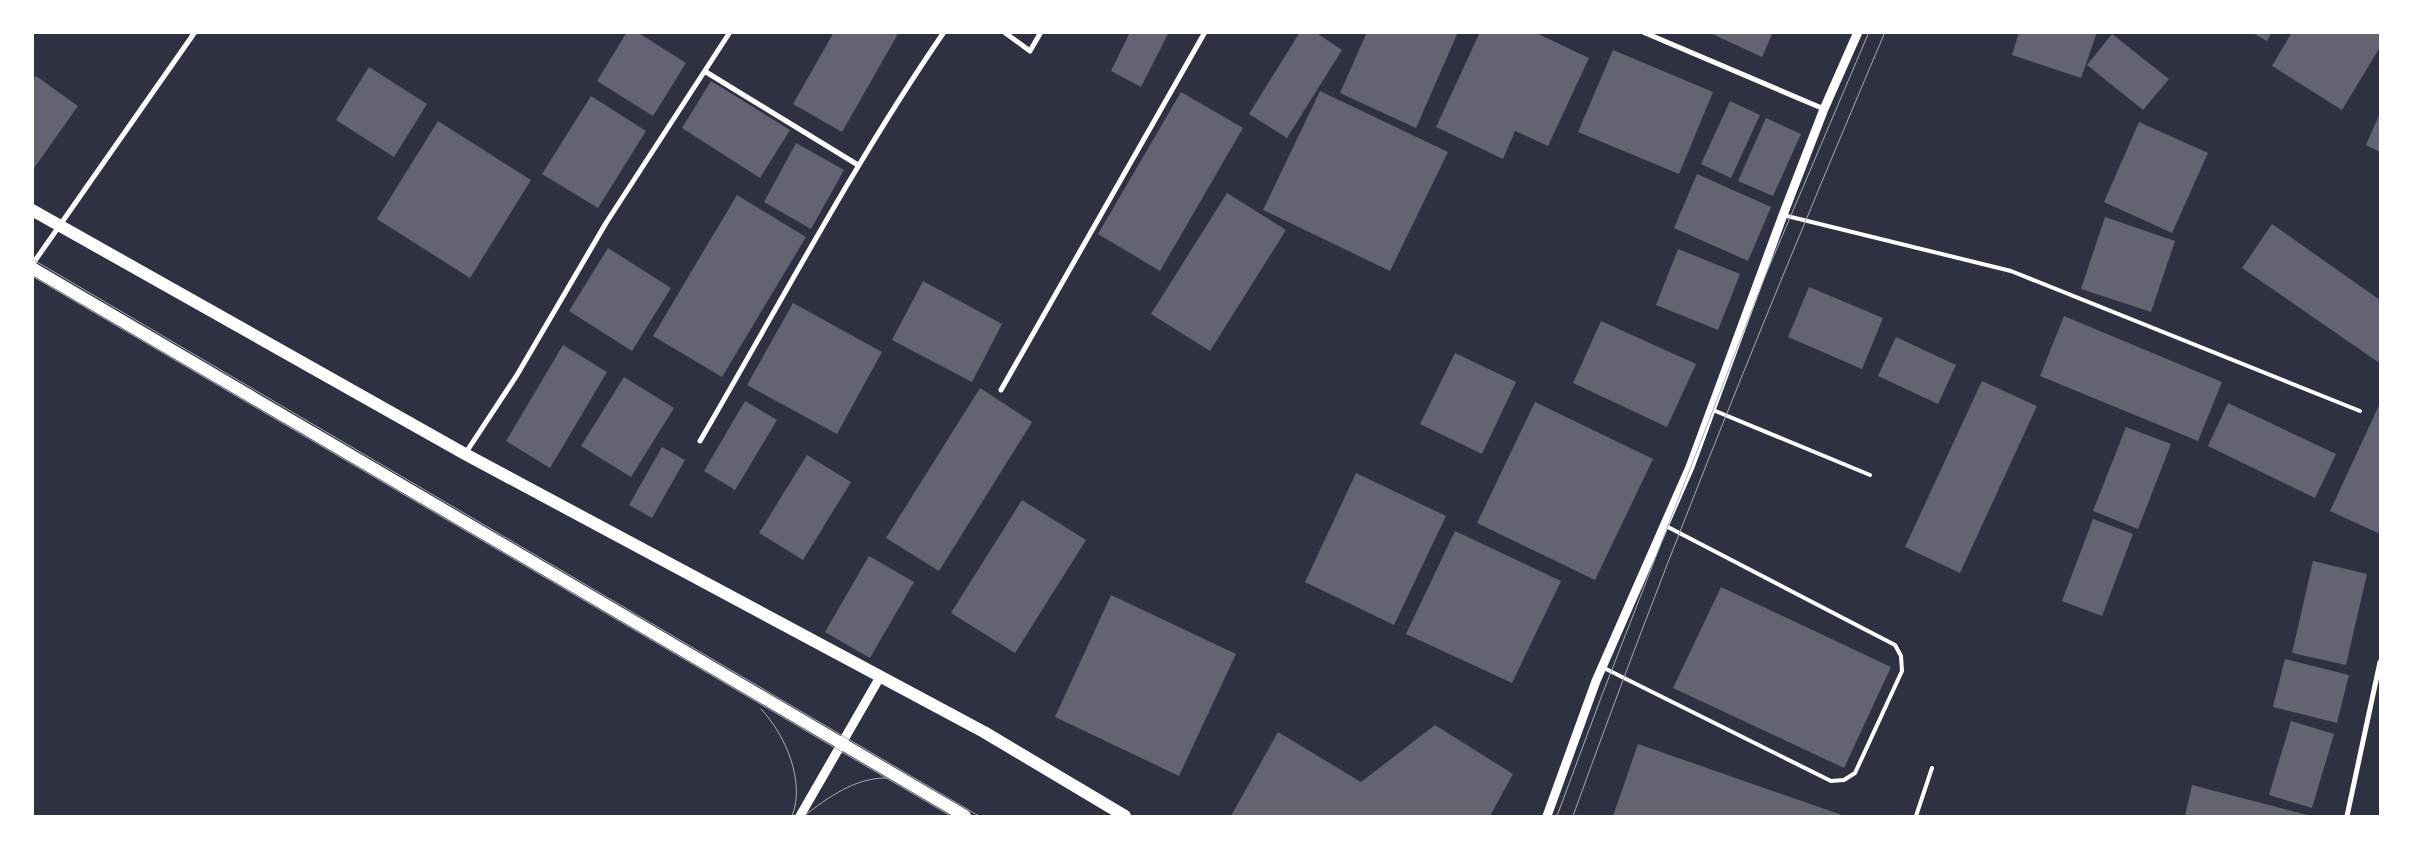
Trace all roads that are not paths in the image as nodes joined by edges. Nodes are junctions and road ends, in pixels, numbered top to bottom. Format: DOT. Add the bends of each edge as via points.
graph roads {
  1 [pos="194,32"];
  2 [pos="730,32"];
  3 [pos="944,32"];
  4 [pos="1004,32"];
  5 [pos="1041,32"];
  6 [pos="1205,32"];
  7 [pos="1643,32"];
  8 [pos="1858,32"];
  9 [pos="706,72"];
  10 [pos="1824,109"];
  11 [pos="858,165"];
  12 [pos="32,210"];
  13 [pos="1784,215"];
  14 [pos="60,225"];
  15 [pos="32,267"];
  16 [pos="1001,390"];
  17 [pos="1713,410"];
  18 [pos="2360,411"];
  19 [pos="700,441"];
  20 [pos="465,454"];
  21 [pos="1870,475"];
  22 [pos="1665,526"];
  23 [pos="2380,662"];
  24 [pos="1602,667"];
  25 [pos="880,677"];
  26 [pos="842,745"];
  27 [pos="1932,768"];
  28 [pos="800,816"];
  29 [pos="965,816"];
  30 [pos="1125,816"];
  31 [pos="1547,816"];
  32 [pos="1916,816"];
  33 [pos="2347,816"];
  1 -- 14 [label="street"];
  2 -- 9 [label="street"];
  3 -- 11 [label="street"];
  4 -- 5 [label="street" via="1030,51"];
  6 -- 16 [label="street"];
  7 -- 10 [label="street"];
  8 -- 10 [label="street"];
  9 -- 11 [label="street"];
  9 -- 20 [label="street" via="606,223 517,375"];
  10 -- 13 [label="street"];
  11 -- 19 [label="street"];
  12 -- 14 [label="main road"];
  13 -- 17 [label="street"];
  13 -- 18 [label="lane" via="2011,271"];
  14 -- 15 [label="street"];
  14 -- 20 [label="main road"];
  15 -- 26 [label="main road"];
  17 -- 21 [label="lane"];
  17 -- 22 [label="street"];
  20 -- 25 [label="main road"];
  22 -- 24 [label="street"];
  22 -- 24 [label="lane" via="1895,645 1902,656 1902,671 1855,773 1844,780 1830,781"];
  23 -- 33 [label="street"];
  24 -- 31 [label="street"];
  25 -- 26 [label="street"];
  25 -- 30 [label="main road" via="984,732"];
  26 -- 28 [label="street"];
  26 -- 29 [label="main road"];
  27 -- 32 [label="lane"];
}
